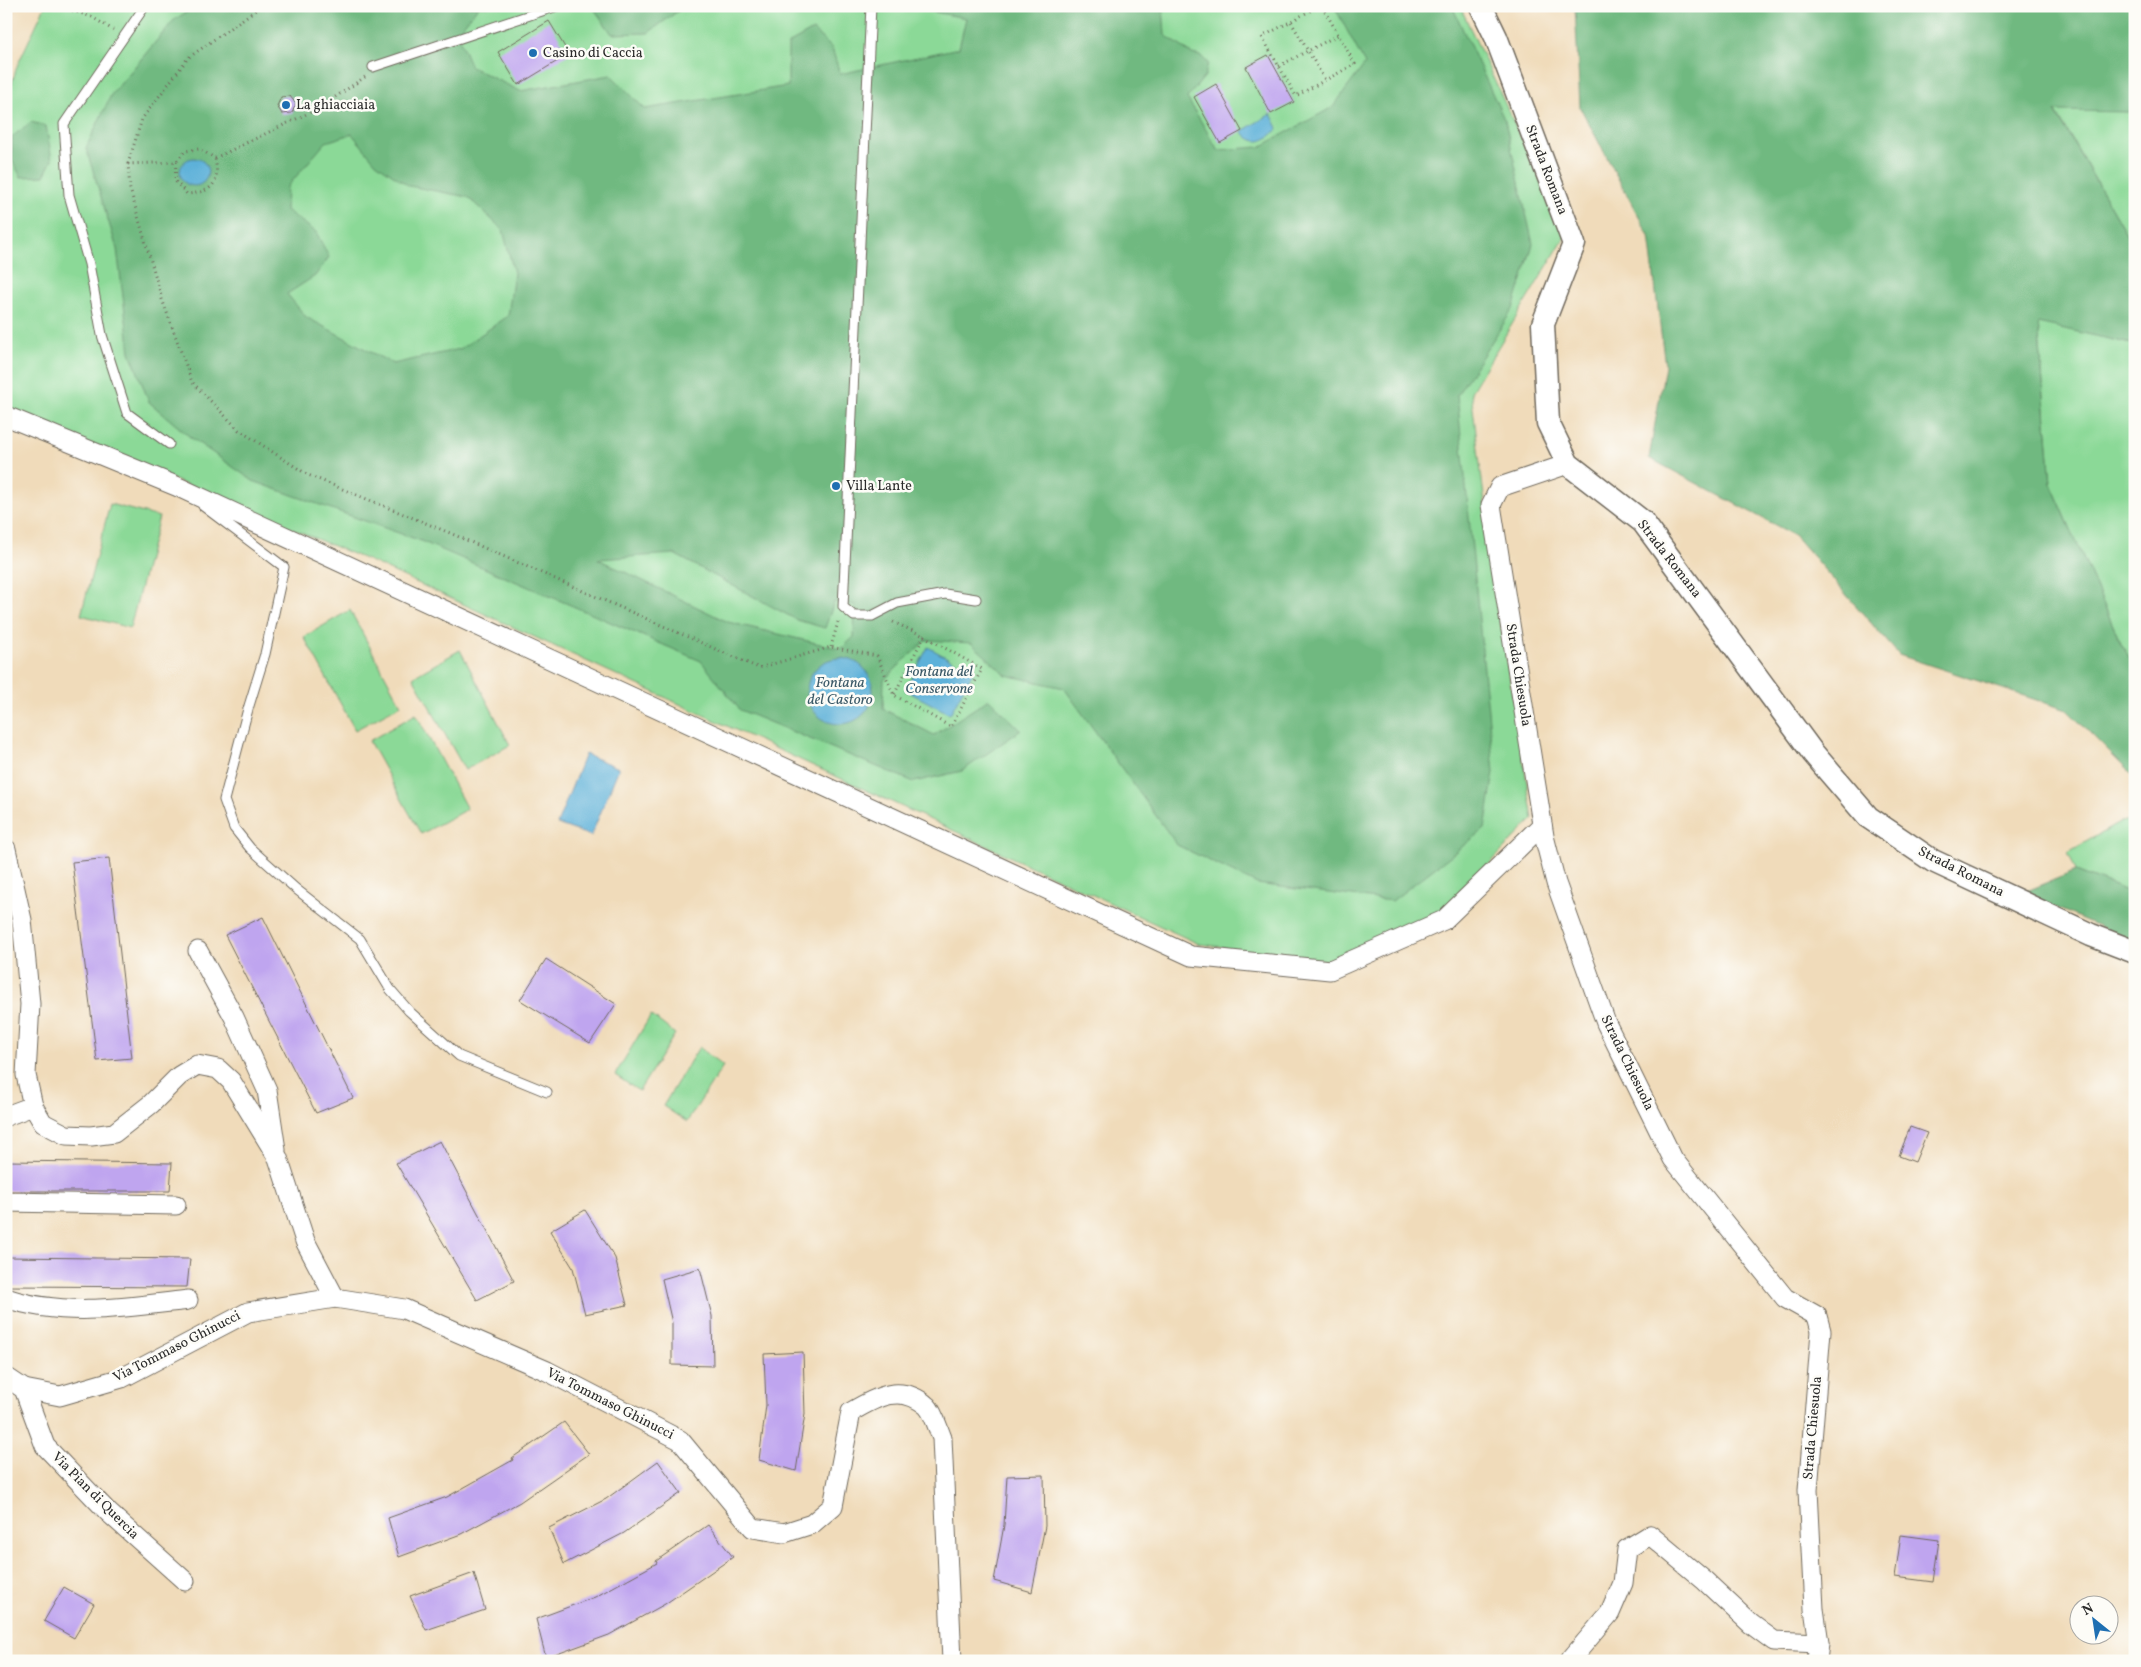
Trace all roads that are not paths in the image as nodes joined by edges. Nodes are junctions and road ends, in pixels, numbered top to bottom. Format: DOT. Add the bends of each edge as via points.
graph roads {
  1 [pos="145,6"];
  2 [pos="557,6"];
  3 [pos="871,6"];
  4 [pos="1480,6"];
  5 [pos="374,67"];
  6 [pos="6,416"];
  7 [pos="169,444"];
  8 [pos="1568,464"];
  9 [pos="176,486"];
  10 [pos="976,599"];
  11 [pos="1542,826"];
  12 [pos="6,849"];
  13 [pos="198,951"];
  14 [pos="2135,952"];
  15 [pos="547,1092"];
  16 [pos="33,1106"];
  17 [pos="6,1116"];
  18 [pos="278,1158"];
  19 [pos="6,1202"];
  20 [pos="176,1206"];
  21 [pos="6,1298"];
  22 [pos="335,1298"];
  23 [pos="188,1300"];
  24 [pos="6,1377"];
  25 [pos="24,1389"];
  26 [pos="185,1581"];
  27 [pos="1818,1652"];
  28 [pos="1571,1659"];
  29 [pos="952,1661"];
  1 -- 7 [label="lane" via="64,124 69,195 89,264 102,336 127,413"];
  2 -- 5 [label="lane"];
  3 -- 10 [label="lane" via="843,607 854,616 872,616 897,603 945,594"];
  4 -- 8 [label="street, Strada Romana" via="1496,37 1574,244 1543,324 1548,423"];
  6 -- 9 [label="street"];
  8 -- 11 [label="street, Strada Chiesuola" via="1500,487 1491,505"];
  8 -- 14 [label="street, Strada Romana" via="1643,522 1813,753 1868,817 1933,861"];
  9 -- 11 [label="street" via="1192,956 1330,970 1444,920"];
  9 -- 15 [label="lane" via="284,567 265,654 224,800 234,828 250,848 296,889 360,939 390,989 409,1011 459,1056"];
  11 -- 27 [label="street, Strada Chiesuola" via="1556,883 1606,1023 1673,1159 1785,1298 1817,1316 1821,1331 1808,1490"];
  12 -- 16 [label="street" via="22,920 30,1004 26,1075"];
  13 -- 18 [label="street" via="234,1017 267,1090"];
  16 -- 17 [label="street"];
  16 -- 18 [label="street" via="43,1122 66,1135 91,1136 114,1132 151,1104 179,1076 197,1065 218,1069 231,1081"];
  18 -- 22 [label="street" via="305,1241"];
  19 -- 20 [label="street"];
  21 -- 23 [label="street" via="24,1304 102,1310"];
  22 -- 25 [label="street, Via Tommaso Ghinucci" via="248,1312 122,1378 60,1396"];
  22 -- 29 [label="street, Via Tommaso Ghinucci" via="404,1309 547,1371 680,1440 753,1528 784,1533 812,1524 833,1506 851,1412 876,1397 906,1394 928,1407 942,1438"];
  24 -- 25 [label="street"];
  25 -- 26 [label="street, Via Pian di Quercia" via="45,1446 109,1513"];
  27 -- 28 [label="street" via="1774,1641 1650,1536 1626,1549 1623,1583 1610,1613"];
}
